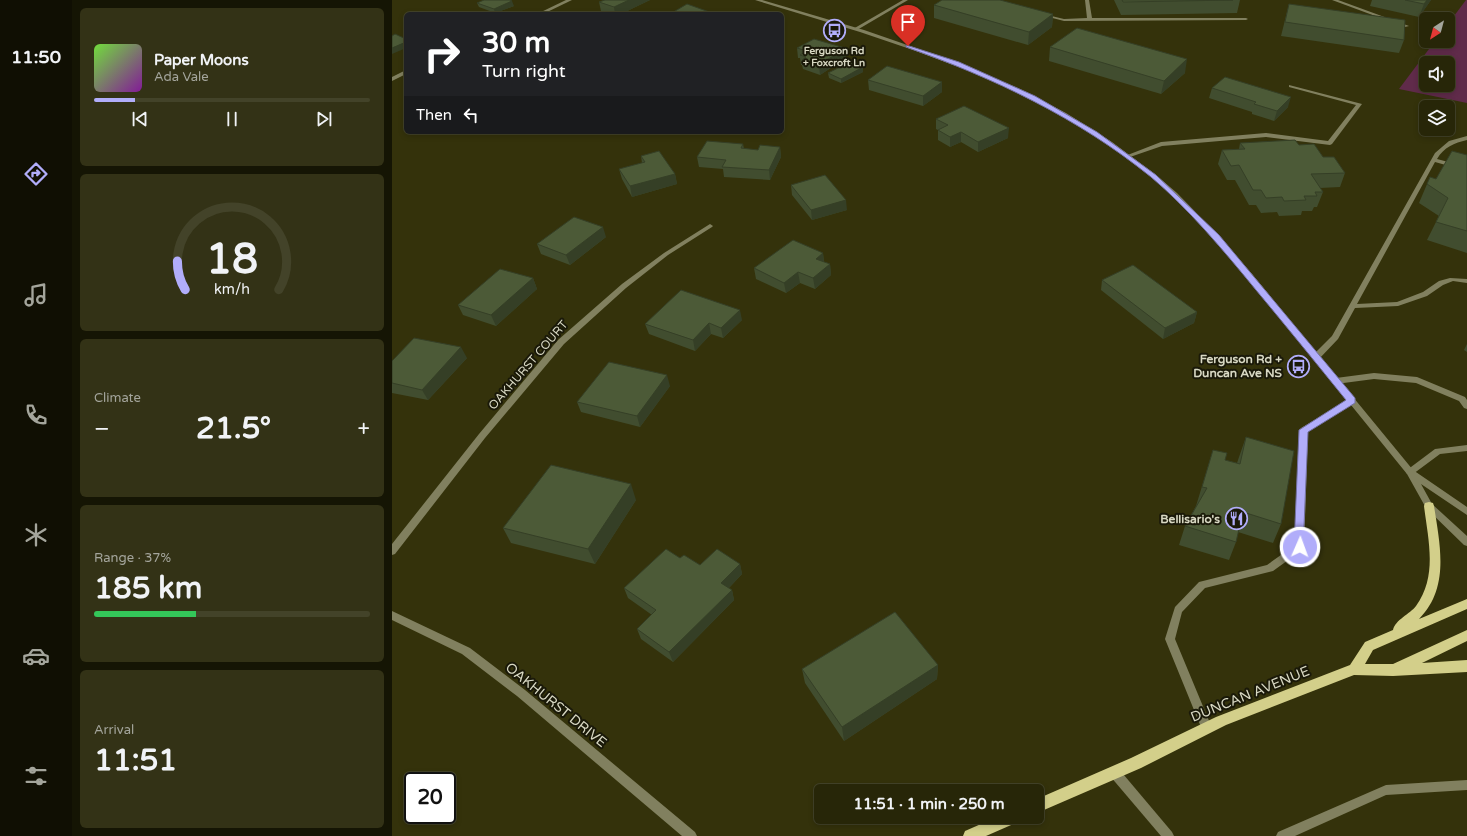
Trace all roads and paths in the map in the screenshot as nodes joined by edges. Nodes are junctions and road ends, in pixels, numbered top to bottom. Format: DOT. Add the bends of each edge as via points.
graph roads {
  1 [pos="570,0"];
  2 [pos="757,0"];
  3 [pos="906,0"];
  4 [pos="1087,0"];
  5 [pos="1334,0"];
  6 [pos="543,12"];
  7 [pos="1035,13"];
  8 [pos="1246,19"];
  9 [pos="1064,20"];
  10 [pos="1090,20"];
  11 [pos="1070,24"];
  12 [pos="1407,26"];
  13 [pos="854,29"];
  14 [pos="404,73"];
  15 [pos="392,79"];
  16 [pos="1291,86"];
  17 [pos="1467,138"];
  18 [pos="1128,156"];
  19 [pos="1433,160"];
  20 [pos="1467,169"];
  21 [pos="710,226"];
  22 [pos="1467,281"];
  23 [pos="1352,306"];
  24 [pos="1316,357"];
  25 [pos="1336,381"];
  26 [pos="1352,401"];
  27 [pos="1467,406"];
  28 [pos="1467,448"];
  29 [pos="1410,472"];
  30 [pos="1429,506"];
  31 [pos="1467,512"];
  32 [pos="1467,542"];
  33 [pos="392,551"];
  34 [pos="1467,604"];
  35 [pos="392,615"];
  36 [pos="1394,634"];
  37 [pos="1467,635"];
  38 [pos="1467,666"];
  39 [pos="1354,669"];
  40 [pos="1393,670"];
  41 [pos="1207,728"];
  42 [pos="1114,772"];
  43 [pos="1467,785"];
  44 [pos="1044,803"];
  45 [pos="997,824"];
  46 [pos="691,836"];
  47 [pos="970,836"];
  48 [pos="1168,836"];
  49 [pos="1282,836"];
  1 -- 6 [label="street"];
  2 -- 13 [label="street"];
  3 -- 13 [label="street"];
  4 -- 10 [label="street"];
  5 -- 12 [label="street"];
  7 -- 9 [label="street"];
  8 -- 10 [label="street"];
  9 -- 10 [label="street"];
  9 -- 11 [label="street"];
  13 -- 18 [label="street" via="950,61 1000,82 1064,115"];
  14 -- 15 [label="street"];
  16 -- 18 [label="street" via="1359,104 1330,143 1266,135 1161,144"];
  17 -- 19 [label="street" via="1451,142"];
  18 -- 24 [label="street" via="1154,176 1217,237"];
  19 -- 20 [label="street"];
  19 -- 23 [label="street"];
  21 -- 33 [label="street, OAKHURST COURT" via="666,254 624,286 561,342 482,436"];
  22 -- 23 [label="street" via="1452,280 1441,283 1425,294 1398,304"];
  23 -- 24 [label="street" via="1335,338"];
  24 -- 25 [label="street"];
  25 -- 26 [label="street"];
  25 -- 27 [label="street" via="1374,376 1417,380 1462,399"];
  26 -- 29 [label="street"];
  26 -- 41 [label="street" via="1304,430 1300,547 1270,568 1202,585 1178,610 1170,639"];
  28 -- 29 [label="street" via="1438,451"];
  29 -- 30 [label="street"];
  29 -- 31 [label="street"];
  30 -- 32 [label="street"];
  30 -- 36 [label="main road" via="1437,559 1432,588 1419,611"];
  34 -- 36 [label="main road"];
  35 -- 46 [label="street, OAKHURST DRIVE" via="466,651 521,693"];
  36 -- 39 [label="main road" via="1369,646"];
  37 -- 40 [label="main road"];
  38 -- 40 [label="main road"];
  39 -- 40 [label="main road"];
  39 -- 41 [label="main road, DUNCAN AVENUE"];
  41 -- 42 [label="main road, DUNCAN AVENUE"];
  42 -- 44 [label="main road, DUNCAN AVENUE"];
  42 -- 48 [label="street"];
  43 -- 49 [label="street" via="1386,790"];
  45 -- 47 [label="main road"];
}
